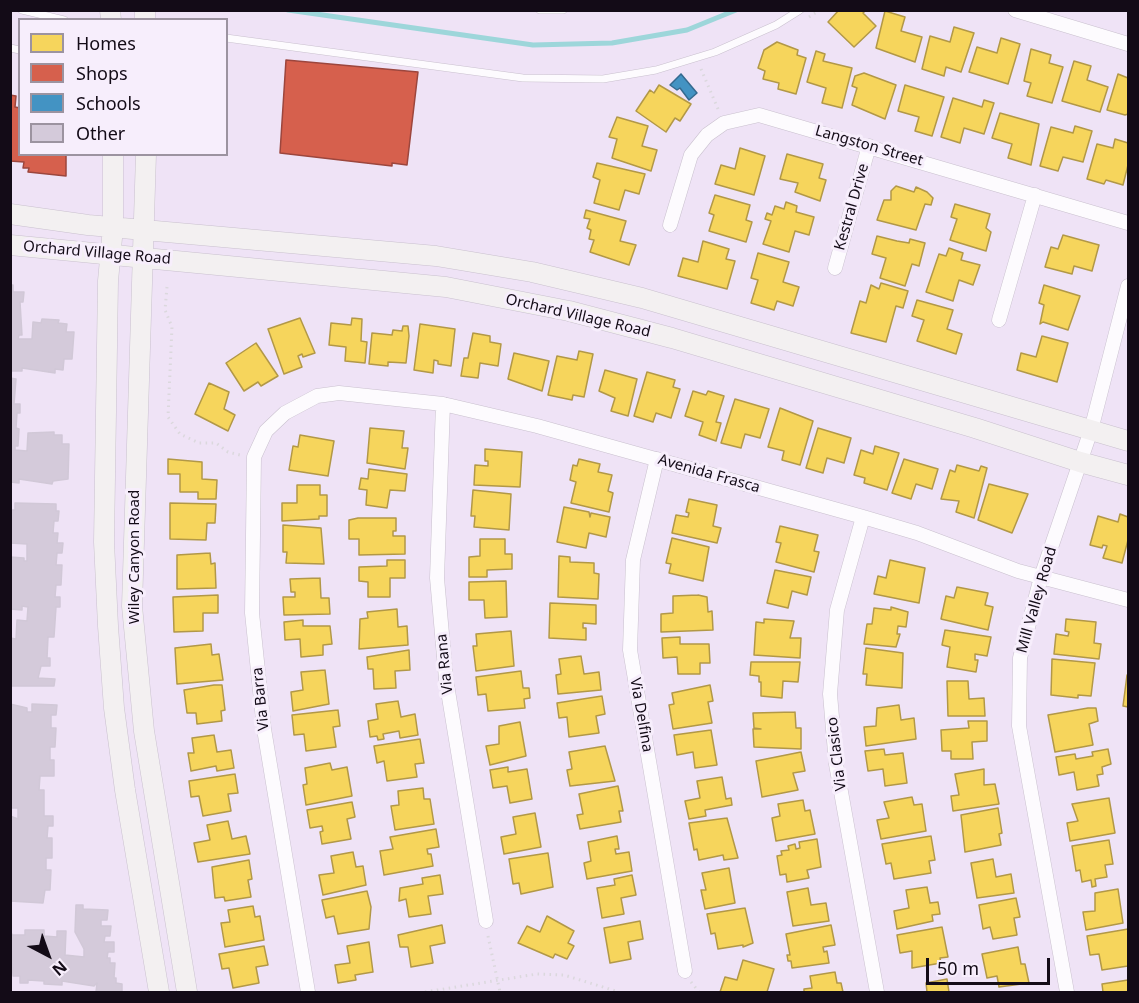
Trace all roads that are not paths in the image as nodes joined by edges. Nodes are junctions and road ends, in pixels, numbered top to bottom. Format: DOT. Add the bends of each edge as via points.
graph roads {
  1 [pos="22,10"];
  2 [pos="540,10"];
  3 [pos="563,10"];
  4 [pos="800,10"];
  5 [pos="1015,10"];
  6 [pos="56,18"];
  7 [pos="228,38"];
  8 [pos="1128,44"];
  9 [pos="869,146"];
  10 [pos="113,156"];
  11 [pos="146,156"];
  12 [pos="1035,195"];
  13 [pos="10,214"];
  14 [pos="1128,223"];
  15 [pos="670,225"];
  16 [pos="113,227"];
  17 [pos="145,230"];
  18 [pos="10,245"];
  19 [pos="111,254"];
  20 [pos="144,257"];
  21 [pos="835,268"];
  22 [pos="1128,286"];
  23 [pos="999,320"];
  24 [pos="443,404"];
  25 [pos="285,413"];
  26 [pos="1091,430"];
  27 [pos="1128,441"];
  28 [pos="657,459"];
  29 [pos="1080,462"];
  30 [pos="1128,475"];
  31 [pos="863,517"];
  32 [pos="1041,577"];
  33 [pos="1128,600"];
  34 [pos="486,921"];
  35 [pos="685,971"];
  36 [pos="159,993"];
  37 [pos="187,993"];
  38 [pos="308,993"];
  39 [pos="877,993"];
  40 [pos="1067,993"];
  1 -- 6 [label="lane"];
  2 -- 3 [label="lane"];
  4 -- 7 [label="lane" via="715,52 656,70 603,79 523,78"];
  5 -- 8 [label="street"];
  9 -- 12 [label="street, Langston Street"];
  9 -- 15 [label="street, Langston Street" via="759,115 724,123 707,135 691,155"];
  9 -- 21 [label="street, Kestral Drive"];
  10 -- 16 [label="main road, Wiley Canyon Road"];
  11 -- 17 [label="main road, Wiley Canyon Road"];
  12 -- 14 [label="street, Langston Street"];
  12 -- 23 [label="street"];
  13 -- 16 [label="main road, Orchard Village Road"];
  16 -- 17 [label="main road, Orchard Village Road"];
  16 -- 19 [label="main road, Wiley Canyon Road"];
  17 -- 20 [label="main road, Wiley Canyon Road"];
  17 -- 26 [label="main road, Orchard Village Road" via="436,256 544,275 642,298"];
  18 -- 19 [label="main road, Orchard Village Road"];
  19 -- 20 [label="main road, Orchard Village Road"];
  19 -- 36 [label="main road, Wiley Canyon Road" via="104,542 108,626 125,790"];
  20 -- 29 [label="main road, Orchard Village Road" via="446,287 569,311 672,338"];
  20 -- 37 [label="main road, Wiley Canyon Road" via="132,606 144,730"];
  22 -- 26 [label="street, Mill Valley Road"];
  24 -- 25 [label="street, Avenida Frasca" via="339,393 317,396"];
  24 -- 28 [label="street, Avenida Frasca"];
  24 -- 34 [label="street, Via Rana" via="438,589 446,679"];
  25 -- 38 [label="street, Via Barra" via="266,431 254,457 252,613 264,729"];
  26 -- 27 [label="main road, Orchard Village Road"];
  26 -- 29 [label="street, Mill Valley Road"];
  28 -- 31 [label="street, Avenida Frasca"];
  28 -- 35 [label="street, Via Delfina" via="633,560 630,650"];
  29 -- 30 [label="main road, Orchard Village Road"];
  29 -- 32 [label="street, Mill Valley Road"];
  31 -- 32 [label="street, Avenida Frasca"];
  31 -- 39 [label="street, Via Clasico" via="837,610 830,694 836,764"];
  32 -- 33 [label="street, Avenida Frasca"];
  32 -- 40 [label="street, Mill Valley Road" via="1020,658 1019,726"];
}
